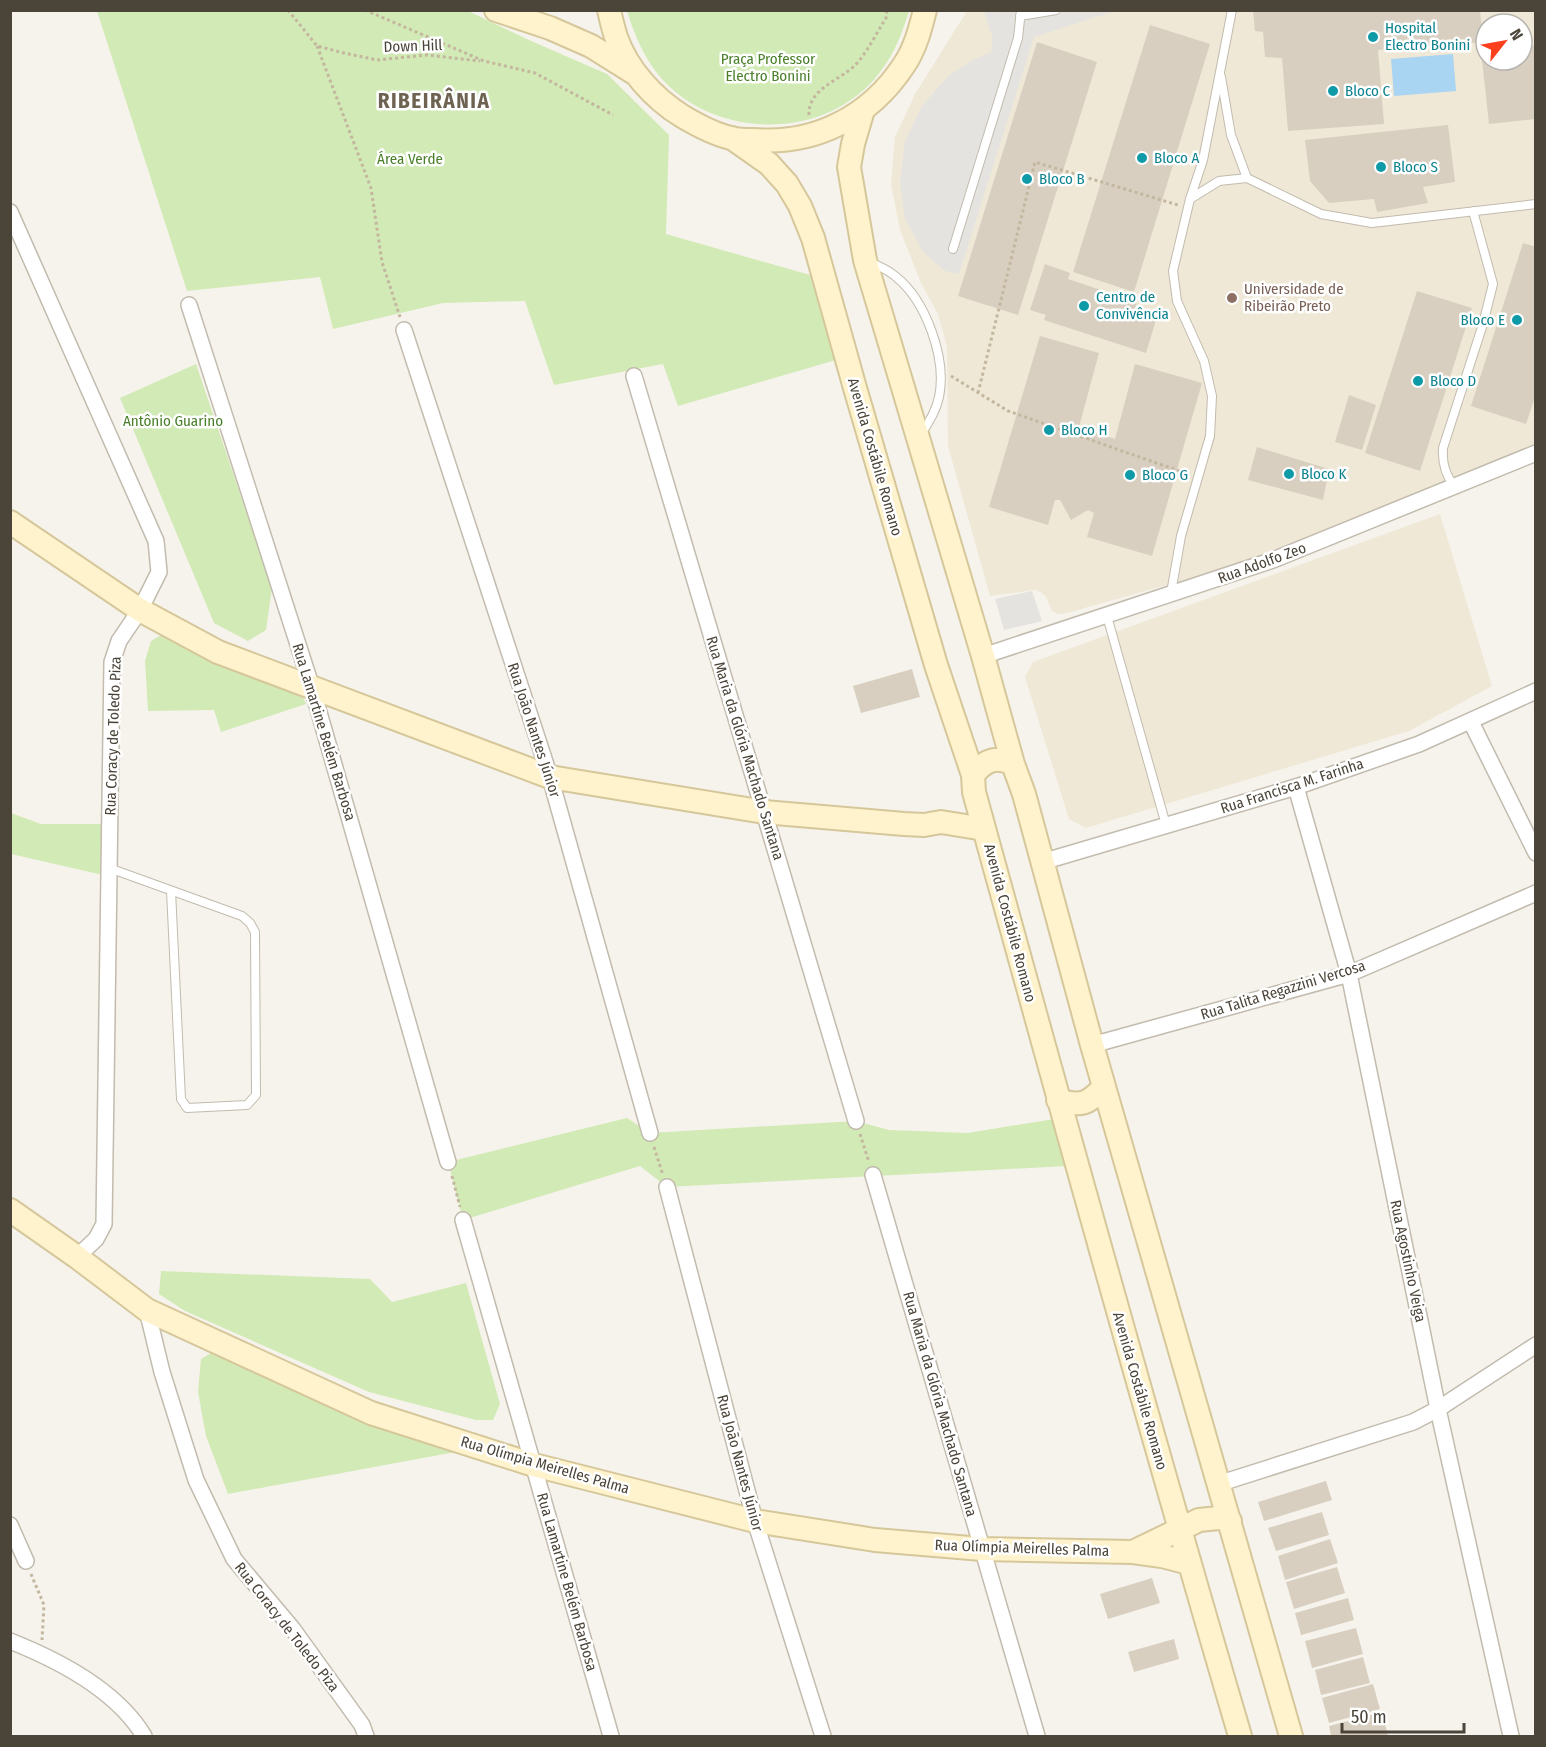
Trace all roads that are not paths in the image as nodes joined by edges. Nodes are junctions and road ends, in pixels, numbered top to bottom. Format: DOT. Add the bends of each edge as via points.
graph roads {
  1 [pos="496,10"];
  2 [pos="609,10"];
  3 [pos="925,10"];
  4 [pos="1056,10"];
  5 [pos="1232,10"];
  6 [pos="1021,14"];
  7 [pos="1220,70"];
  8 [pos="636,74"];
  9 [pos="863,110"];
  10 [pos="732,138"];
  11 [pos="1247,178"];
  12 [pos="1190,199"];
  13 [pos="1536,204"];
  14 [pos="1473,211"];
  15 [pos="10,212"];
  16 [pos="953,249"];
  17 [pos="865,260"];
  18 [pos="189,305"];
  19 [pos="404,330"];
  20 [pos="634,376"];
  21 [pos="918,438"];
  22 [pos="1536,453"];
  23 [pos="1454,486"];
  24 [pos="10,522"];
  25 [pos="1171,595"];
  26 [pos="140,610"];
  27 [pos="1107,616"];
  28 [pos="983,656"];
  29 [pos="312,688"];
  30 [pos="1536,691"];
  31 [pos="1471,722"];
  32 [pos="1012,764"];
  33 [pos="550,777"];
  34 [pos="973,784"];
  35 [pos="1296,787"];
  36 [pos="764,812"];
  37 [pos="941,822"];
  38 [pos="1166,825"];
  39 [pos="984,829"];
  40 [pos="1536,853"];
  41 [pos="1042,862"];
  42 [pos="109,868"];
  43 [pos="171,891"];
  44 [pos="1536,893"];
  45 [pos="1349,974"];
  46 [pos="1092,1045"];
  47 [pos="1104,1087"];
  48 [pos="1059,1100"];
  49 [pos="856,1121"];
  50 [pos="650,1134"];
  51 [pos="448,1162"];
  52 [pos="873,1175"];
  53 [pos="667,1187"];
  54 [pos="10,1210"];
  55 [pos="463,1220"];
  56 [pos="77,1257"];
  57 [pos="147,1310"];
  58 [pos="1536,1345"];
  59 [pos="1438,1409"];
  60 [pos="534,1465"];
  61 [pos="1218,1484"];
  62 [pos="755,1521"];
  63 [pos="1230,1521"];
  64 [pos="10,1525"];
  65 [pos="1179,1530"];
  66 [pos="982,1549"];
  67 [pos="1133,1552"];
  68 [pos="26,1561"];
  69 [pos="1189,1563"];
  70 [pos="10,1641"];
  71 [pos="144,1737"];
  72 [pos="366,1737"];
  73 [pos="611,1737"];
  74 [pos="823,1737"];
  75 [pos="1037,1737"];
  76 [pos="1240,1737"];
  77 [pos="1292,1737"];
  78 [pos="1511,1737"];
  1 -- 8 [label="main road" via="591,46"];
  2 -- 8 [label="main road" via="616,38"];
  3 -- 9 [label="main road" via="919,35 905,64"];
  4 -- 6 [label="lane"];
  5 -- 7 [label="lane"];
  6 -- 16 [label="lane" via="1018,38"];
  7 -- 11 [label="lane" via="1231,135"];
  7 -- 12 [label="lane" via="1203,160"];
  8 -- 10 [label="main road" via="665,105 702,128"];
  9 -- 10 [label="main road" via="836,127 806,137 775,142"];
  9 -- 17 [label="main road" via="849,167"];
  10 -- 34 [label="main road, Avenida Costábile Romano" via="768,164 787,184 813,238"];
  11 -- 12 [label="lane" via="1219,181"];
  11 -- 14 [label="lane" via="1322,214 1372,223"];
  12 -- 25 [label="lane" via="1173,271 1177,301 1204,361 1212,396 1210,436 1181,536"];
  13 -- 14 [label="lane"];
  14 -- 23 [label="lane" via="1493,284 1443,448 1444,469"];
  15 -- 26 [label="street, Rua Coracy de Toledo Piza" via="156,541 159,572"];
  17 -- 21 [label="main road"];
  17 -- 21 [label="lane" via="896,276 915,296 936,345 939,397"];
  18 -- 29 [label="street, Rua Lamartine Belém Barbosa"];
  19 -- 33 [label="street, Rua João Nantes Júnior"];
  20 -- 36 [label="street, Rua Maria da Glória Machado Santana"];
  21 -- 28 [label="main road"];
  22 -- 23 [label="street, Rua Adolfo Zeo"];
  23 -- 25 [label="street, Rua Adolfo Zeo" via="1273,560"];
  24 -- 26 [label="main road"];
  25 -- 27 [label="street, Rua Adolfo Zeo"];
  26 -- 29 [label="main road" via="218,652"];
  26 -- 42 [label="street, Rua Coracy de Toledo Piza" via="119,641 112,662"];
  27 -- 28 [label="street, Rua Adolfo Zeo"];
  27 -- 38 [label="lane"];
  28 -- 32 [label="main road"];
  29 -- 33 [label="main road"];
  29 -- 51 [label="street, Rua Lamartine Belém Barbosa"];
  30 -- 31 [label="street, Rua Francisca M. Farinha"];
  31 -- 35 [label="street, Rua Francisca M. Farinha"];
  31 -- 40 [label="street"];
  32 -- 34 [label="main road" via="1000,759 988,761 979,767"];
  32 -- 41 [label="main road"];
  33 -- 36 [label="main road"];
  33 -- 50 [label="street, Rua João Nantes Júnior"];
  34 -- 37 [label="main road"];
  34 -- 39 [label="main road, Avenida Costábile Romano"];
  35 -- 38 [label="street, Rua Francisca M. Farinha"];
  35 -- 45 [label="street, Rua Agostinho Veiga"];
  36 -- 37 [label="main road" via="904,824"];
  36 -- 49 [label="street, Rua Maria da Glória Machado Santana"];
  37 -- 39 [label="main road"];
  38 -- 41 [label="street, Rua Francisca M. Farinha"];
  39 -- 48 [label="main road, Avenida Costábile Romano"];
  41 -- 46 [label="main road"];
  42 -- 43 [label="lane"];
  42 -- 56 [label="street, Rua Coracy de Toledo Piza" via="104,1224 96,1239"];
  43 -- 43 [label="lane" via="242,916 255,932 256,1095 247,1105 187,1108 181,1099"];
  44 -- 45 [label="street, Rua Talita Regazzini Vercosa"];
  45 -- 46 [label="street, Rua Talita Regazzini Vercosa"];
  45 -- 59 [label="street, Rua Agostinho Veiga"];
  46 -- 47 [label="main road"];
  47 -- 48 [label="main road" via="1080,1104"];
  47 -- 61 [label="main road"];
  48 -- 65 [label="main road, Avenida Costábile Romano"];
  52 -- 66 [label="street, Rua Maria da Glória Machado Santana"];
  53 -- 62 [label="street, Rua João Nantes Júnior"];
  54 -- 56 [label="main road, Rua Olímpia Meirelles Palma"];
  55 -- 60 [label="street, Rua Lamartine Belém Barbosa"];
  56 -- 57 [label="main road, Rua Olímpia Meirelles Palma"];
  57 -- 60 [label="main road, Rua Olímpia Meirelles Palma" via="371,1413"];
  57 -- 72 [label="street, Rua Coracy de Toledo Piza" via="196,1480 234,1559 292,1628 362,1725"];
  58 -- 59 [label="street"];
  59 -- 61 [label="street" via="1413,1422"];
  59 -- 78 [label="street, Rua Agostinho Veiga"];
  60 -- 62 [label="main road, Rua Olímpia Meirelles Palma"];
  60 -- 73 [label="street, Rua Lamartine Belém Barbosa"];
  61 -- 63 [label="main road"];
  62 -- 66 [label="main road, Rua Olímpia Meirelles Palma" via="875,1540"];
  62 -- 74 [label="street, Rua João Nantes Júnior"];
  63 -- 65 [label="main road, Rua Olímpia Meirelles Palma" via="1208,1518"];
  63 -- 77 [label="main road"];
  64 -- 68 [label="street"];
  65 -- 67 [label="main road, Rua Olímpia Meirelles Palma"];
  65 -- 69 [label="main road, Avenida Costábile Romano"];
  66 -- 67 [label="main road, Rua Olímpia Meirelles Palma"];
  66 -- 75 [label="street, Rua Maria da Glória Machado Santana"];
  67 -- 69 [label="main road, Rua Olímpia Meirelles Palma"];
  69 -- 76 [label="main road, Avenida Costábile Romano"];
  70 -- 71 [label="street" via="41,1653 98,1687"];
}
